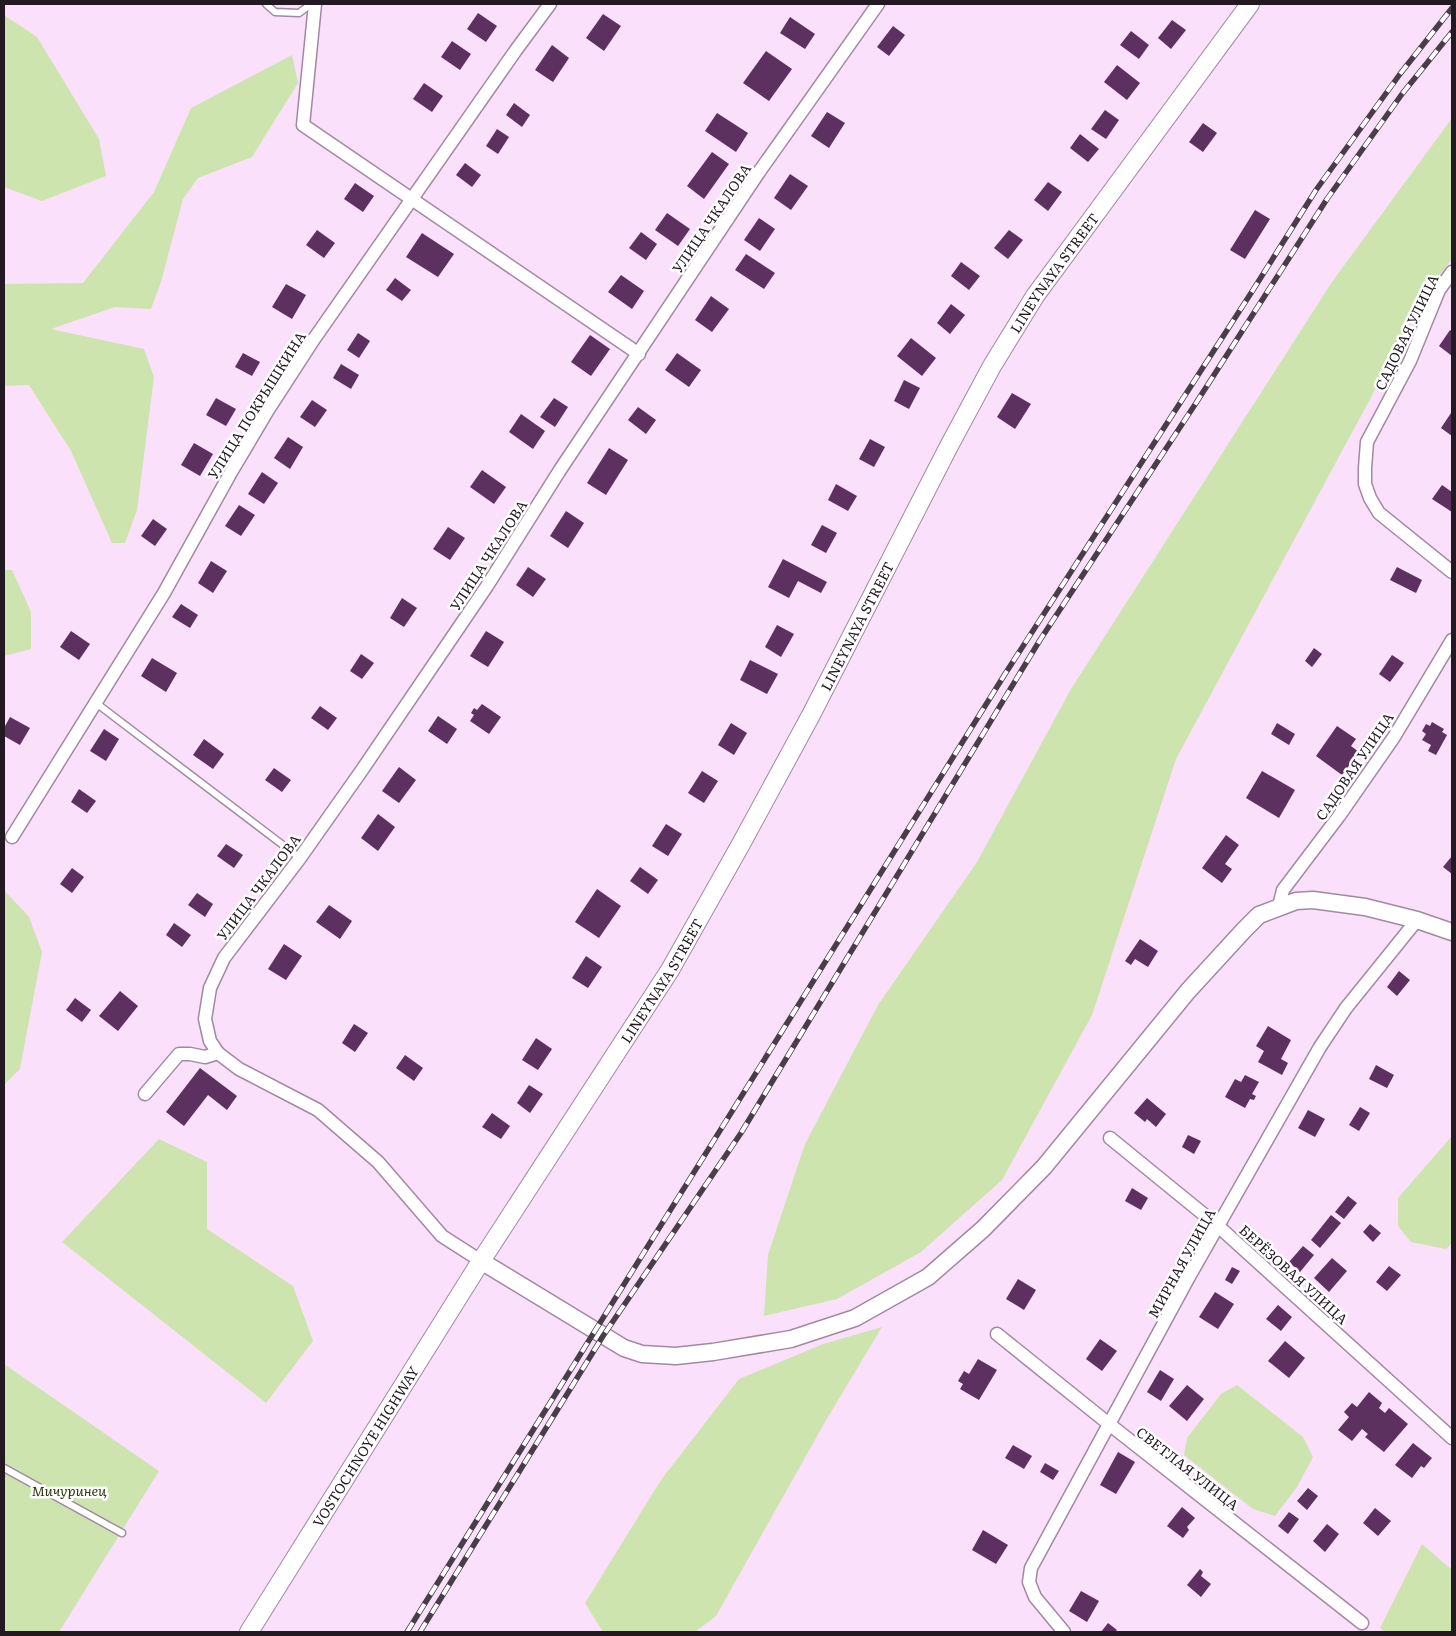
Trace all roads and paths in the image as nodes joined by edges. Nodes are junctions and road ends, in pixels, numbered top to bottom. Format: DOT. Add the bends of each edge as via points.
graph roads {
  1 [pos="266,4"];
  2 [pos="311,4"];
  3 [pos="315,4"];
  4 [pos="550,4"];
  5 [pos="878,4"];
  6 [pos="1250,4"];
  7 [pos="412,200"];
  8 [pos="1452,272"];
  9 [pos="639,354"];
  10 [pos="1452,572"];
  11 [pos="1452,640"];
  12 [pos="96,703"];
  13 [pos="12,837"];
  14 [pos="300,858"];
  15 [pos="1279,906"];
  16 [pos="1416,920"];
  17 [pos="1452,932"];
  18 [pos="218,1053"];
  19 [pos="145,1094"];
  20 [pos="1110,1138"];
  21 [pos="1218,1226"];
  22 [pos="481,1261"];
  23 [pos="998,1334"];
  24 [pos="1109,1424"];
  25 [pos="1452,1438"];
  26 [pos="4,1468"];
  27 [pos="122,1533"];
  28 [pos="1362,1623"];
  29 [pos="249,1632"];
  30 [pos="1064,1632"];
  1 -- 2 [label="lane" via="275,12 299,12"];
  3 -- 7 [label="street" via="303,125"];
  4 -- 7 [label="street, УЛИЦА ПОКРЫШКИНА"];
  5 -- 9 [label="street, УЛИЦА ЧКАЛОВА" via="759,172"];
  6 -- 22 [label="main road, LINEYNAYA STREET" via="1035,296 992,366 811,716 670,970"];
  7 -- 9 [label="street"];
  7 -- 12 [label="street, УЛИЦА ПОКРЫШКИНА" via="268,410 164,593"];
  8 -- 10 [label="street, САДОВАЯ УЛИЦА" via="1439,290 1410,361 1367,442 1365,484 1379,513"];
  9 -- 14 [label="street, УЛИЦА ЧКАЛОВА" via="560,470 482,594"];
  11 -- 15 [label="street, САДОВАЯ УЛИЦА" via="1394,737 1340,816 1283,890"];
  12 -- 13 [label="street, УЛИЦА ПОКРЫШКИНА"];
  12 -- 14 [label="lane"];
  14 -- 18 [label="street, УЛИЦА ЧКАЛОВА" via="224,958 210,988 205,1019 210,1041"];
  15 -- 16 [label="street" via="1313,900 1364,907"];
  15 -- 22 [label="street" via="1260,915 1188,991 1044,1167 983,1230 928,1277 855,1318 791,1339 686,1355 642,1354 624,1348"];
  16 -- 17 [label="street"];
  16 -- 21 [label="street, МИРНАЯ УЛИЦА" via="1346,1008 1320,1047"];
  18 -- 19 [label="street" via="205,1057 179,1054"];
  18 -- 22 [label="street" via="239,1070 318,1110 378,1162 442,1236"];
  20 -- 21 [label="street, БЕРЁЗОВАЯ УЛИЦА"];
  21 -- 24 [label="street, МИРНАЯ УЛИЦА"];
  21 -- 25 [label="street, БЕРЁЗОВАЯ УЛИЦА"];
  22 -- 29 [label="main road, VOSTOCHNOYE HIGHWAY"];
  23 -- 24 [label="street, СВЕТЛАЯ УЛИЦА"];
  24 -- 28 [label="street, СВЕТЛАЯ УЛИЦА"];
  24 -- 30 [label="street, МИРНАЯ УЛИЦА" via="1031,1568 1029,1582 1035,1597"];
  26 -- 27 [label="lane"];
}
